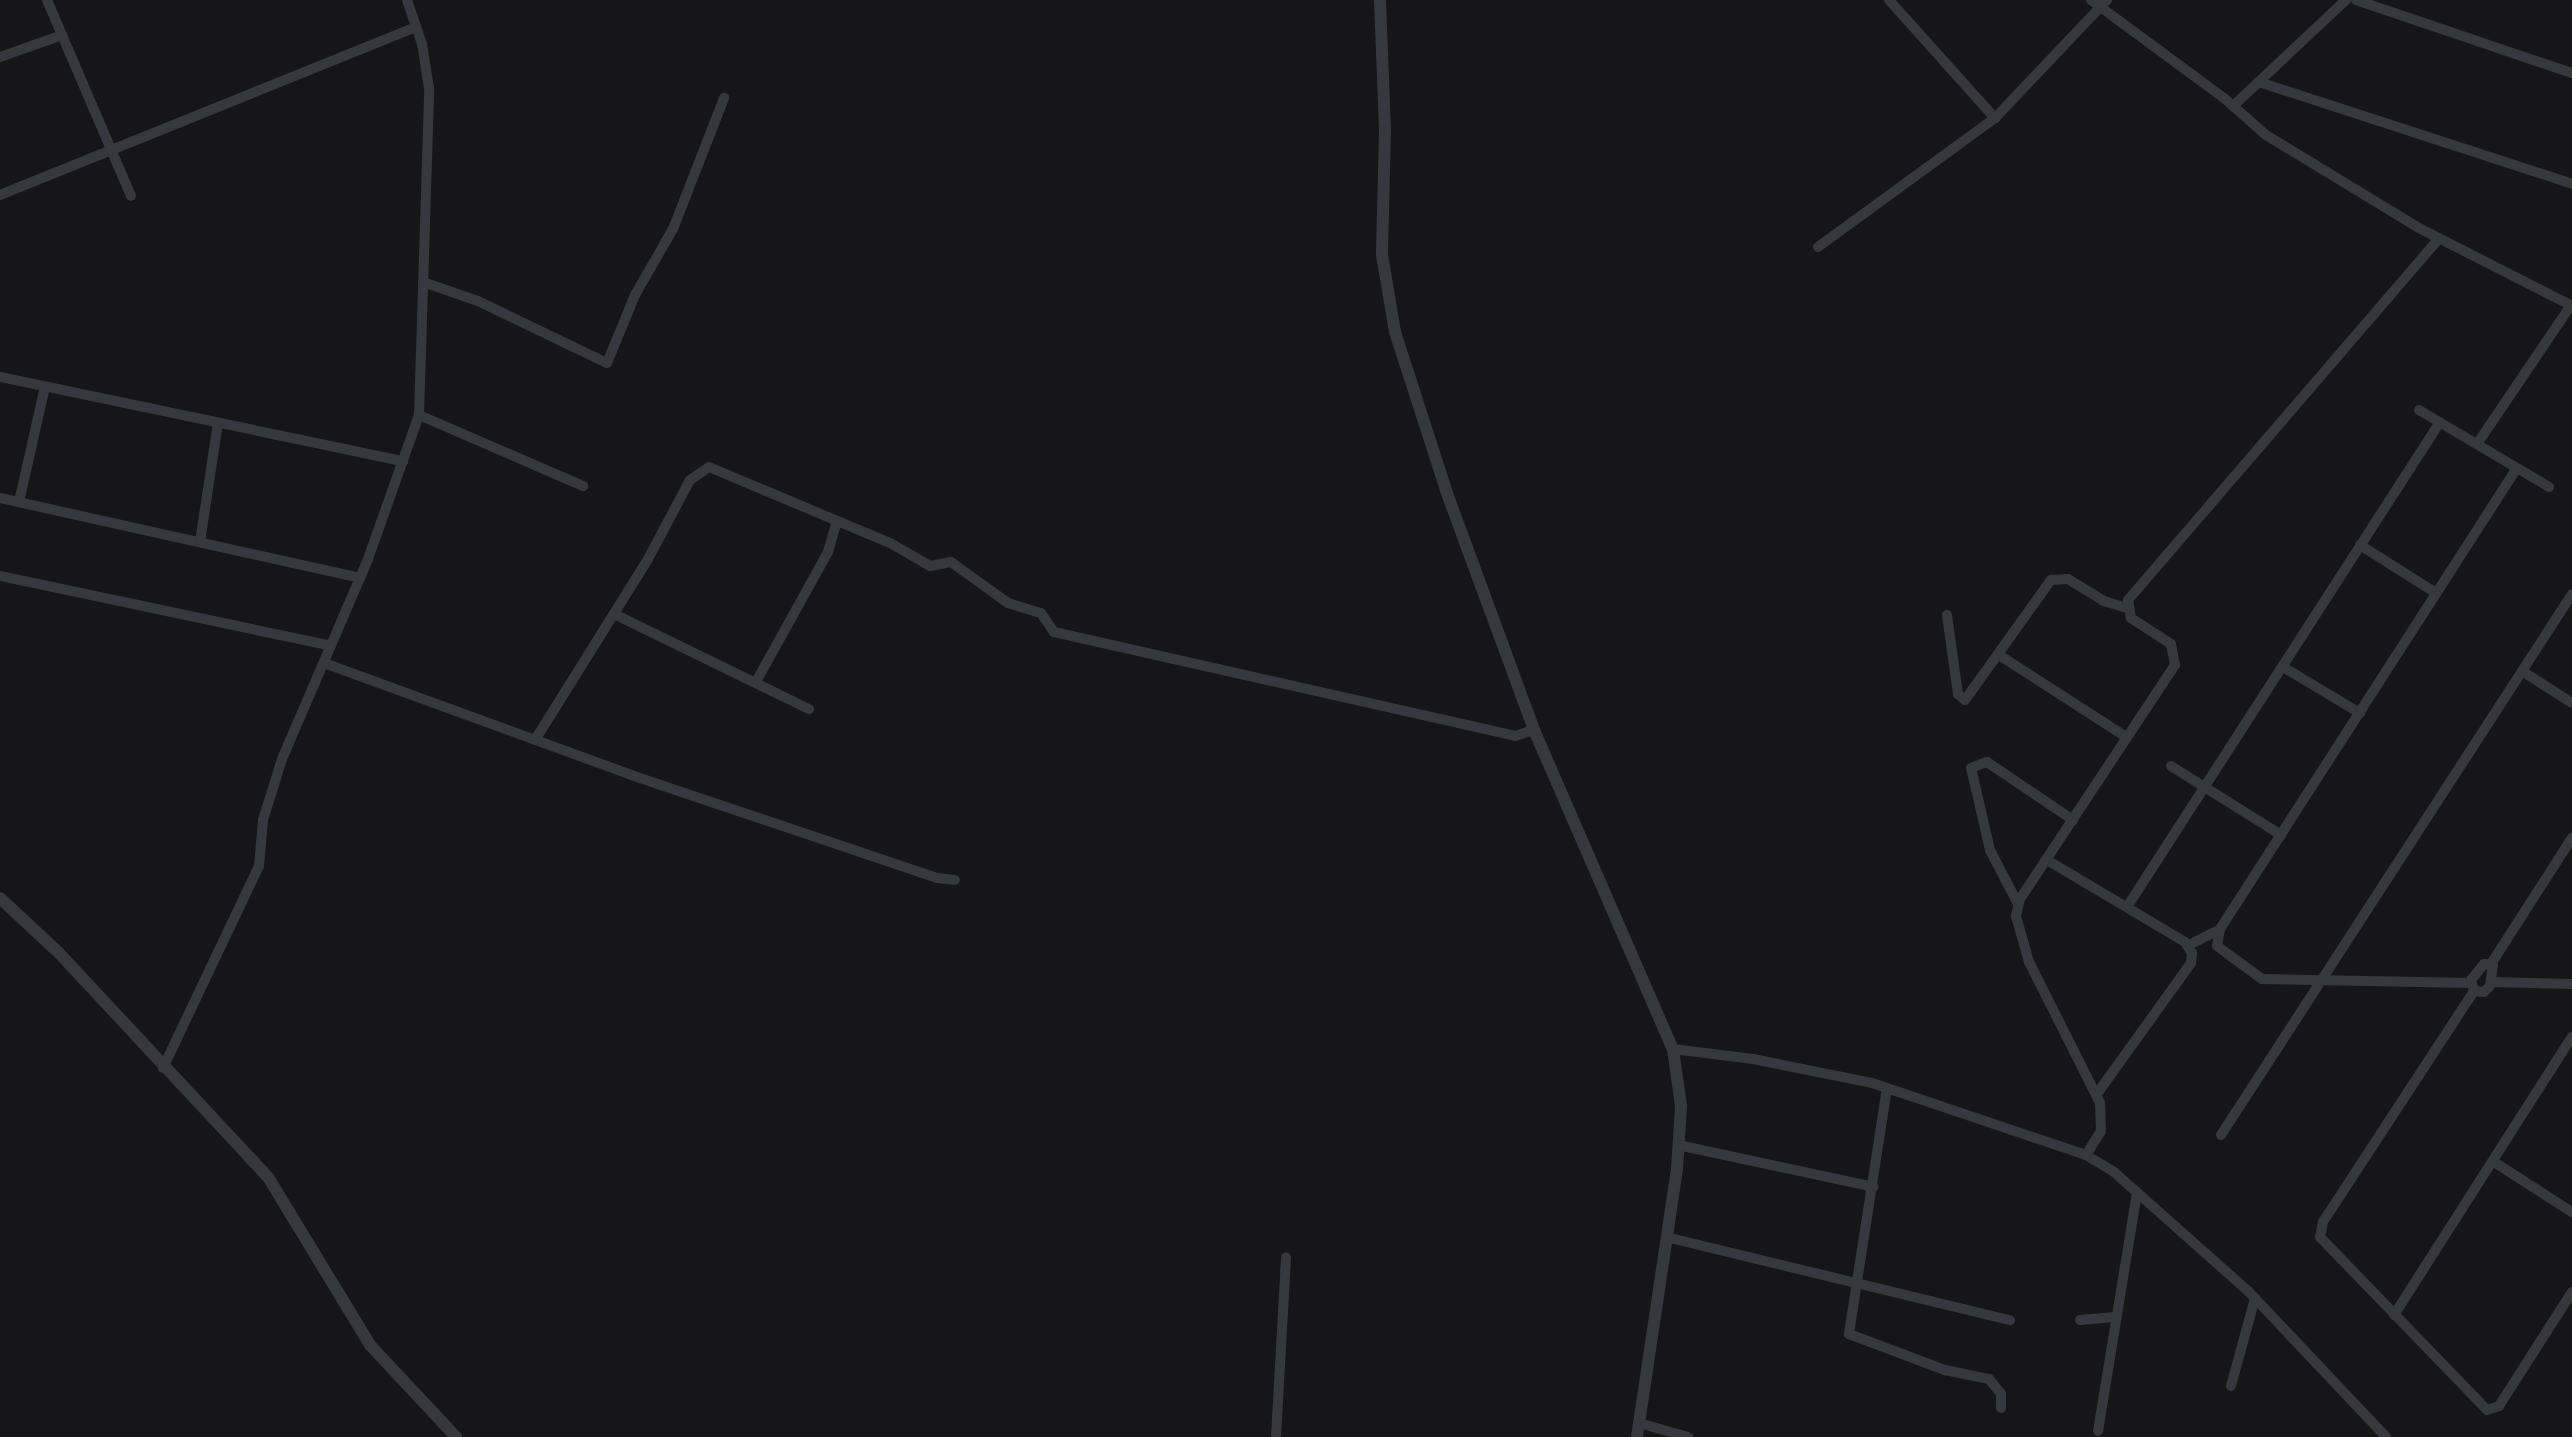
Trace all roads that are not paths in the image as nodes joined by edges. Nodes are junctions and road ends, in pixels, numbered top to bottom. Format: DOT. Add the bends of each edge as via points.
graph roads {
  1 [pos="46,0"];
  2 [pos="407,0"];
  3 [pos="1380,0"];
  4 [pos="2346,0"];
  5 [pos="2356,0"];
  6 [pos="1892,1"];
  7 [pos="2100,2"];
  8 [pos="416,27"];
  9 [pos="62,35"];
  10 [pos="0,57"];
  11 [pos="2572,72"];
  12 [pos="2260,82"];
  13 [pos="724,98"];
  14 [pos="2233,106"];
  15 [pos="1995,118"];
  16 [pos="111,150"];
  17 [pos="2572,184"];
  18 [pos="0,195"];
  19 [pos="131,196"];
  20 [pos="2439,239"];
  21 [pos="1818,248"];
  22 [pos="423,282"];
  23 [pos="2572,306"];
  24 [pos="0,377"];
  25 [pos="45,387"];
  26 [pos="2419,410"];
  27 [pos="419,415"];
  28 [pos="2440,422"];
  29 [pos="218,423"];
  30 [pos="2477,444"];
  31 [pos="403,460"];
  32 [pos="2517,468"];
  33 [pos="583,486"];
  34 [pos="2548,487"];
  35 [pos="0,498"];
  36 [pos="19,502"];
  37 [pos="836,524"];
  38 [pos="200,542"];
  39 [pos="2360,545"];
  40 [pos="0,576"];
  41 [pos="360,578"];
  42 [pos="2436,593"];
  43 [pos="2572,594"];
  44 [pos="2127,608"];
  45 [pos="614,614"];
  46 [pos="1948,614"];
  47 [pos="331,646"];
  48 [pos="1999,655"];
  49 [pos="324,663"];
  50 [pos="2282,667"];
  51 [pos="2522,671"];
  52 [pos="757,680"];
  53 [pos="2572,703"];
  54 [pos="810,708"];
  55 [pos="2360,713"];
  56 [pos="1534,730"];
  57 [pos="2126,737"];
  58 [pos="535,740"];
  59 [pos="2171,766"];
  60 [pos="2204,787"];
  61 [pos="2073,820"];
  62 [pos="2281,835"];
  63 [pos="2572,838"];
  64 [pos="2047,860"];
  65 [pos="955,880"];
  66 [pos="0,898"];
  67 [pos="2018,904"];
  68 [pos="2126,907"];
  69 [pos="2220,929"];
  70 [pos="2188,945"];
  71 [pos="2491,964"];
  72 [pos="2323,981"];
  73 [pos="2492,982"];
  74 [pos="2572,984"];
  75 [pos="2472,987"];
  76 [pos="2572,1038"];
  77 [pos="1674,1049"];
  78 [pos="163,1068"];
  79 [pos="1887,1088"];
  80 [pos="2097,1094"];
  81 [pos="2221,1135"];
  82 [pos="1678,1145"];
  83 [pos="2086,1155"];
  84 [pos="2494,1162"];
  85 [pos="1874,1187"];
  86 [pos="2137,1192"];
  87 [pos="2572,1212"];
  88 [pos="1666,1237"];
  89 [pos="1286,1256"];
  90 [pos="1858,1281"];
  91 [pos="2572,1292"];
  92 [pos="2255,1298"];
  93 [pos="2394,1315"];
  94 [pos="2116,1317"];
  95 [pos="2010,1320"];
  96 [pos="2080,1320"];
  97 [pos="2232,1386"];
  98 [pos="2001,1408"];
  99 [pos="1638,1430"];
  100 [pos="2098,1431"];
  101 [pos="456,1437"];
  102 [pos="1276,1437"];
  103 [pos="1688,1437"];
  104 [pos="2386,1437"];
  1 -- 9 [label="street"];
  2 -- 8 [label="street"];
  3 -- 56 [label="street" via="1382,254 1395,332"];
  4 -- 12 [label="street"];
  5 -- 11 [label="street"];
  6 -- 15 [label="street"];
  7 -- 14 [label="street"];
  7 -- 15 [label="street"];
  8 -- 16 [label="street"];
  8 -- 22 [label="street" via="429,88"];
  9 -- 10 [label="street"];
  9 -- 16 [label="street"];
  12 -- 14 [label="street"];
  12 -- 17 [label="street"];
  13 -- 22 [label="street" via="673,229 607,363"];
  14 -- 20 [label="street" via="2266,135"];
  15 -- 21 [label="street"];
  16 -- 18 [label="street"];
  16 -- 19 [label="street"];
  20 -- 23 [label="street"];
  20 -- 44 [label="street" via="2130,596"];
  22 -- 27 [label="street"];
  23 -- 30 [label="street"];
  24 -- 25 [label="street"];
  25 -- 29 [label="street"];
  25 -- 36 [label="street"];
  26 -- 28 [label="street"];
  27 -- 31 [label="street"];
  27 -- 33 [label="street"];
  28 -- 30 [label="street"];
  28 -- 39 [label="street"];
  29 -- 31 [label="street"];
  29 -- 38 [label="street"];
  30 -- 32 [label="street"];
  31 -- 41 [label="street"];
  32 -- 34 [label="street"];
  32 -- 42 [label="street"];
  35 -- 36 [label="street"];
  36 -- 38 [label="street"];
  37 -- 45 [label="street" via="709,468 690,480"];
  37 -- 52 [label="street" via="828,552"];
  37 -- 56 [label="street" via="930,566 951,562 1008,603 1041,613 1054,632 1515,736"];
  38 -- 41 [label="street"];
  39 -- 42 [label="street"];
  39 -- 50 [label="street"];
  40 -- 47 [label="street"];
  41 -- 47 [label="street"];
  42 -- 55 [label="street"];
  43 -- 51 [label="street"];
  44 -- 48 [label="street" via="2056,578 2046,583"];
  44 -- 57 [label="street" via="2170,644 2176,660"];
  45 -- 52 [label="street"];
  45 -- 58 [label="street"];
  46 -- 48 [label="street" via="1961,699 1969,698"];
  47 -- 49 [label="street"];
  48 -- 57 [label="street"];
  49 -- 58 [label="street"];
  49 -- 78 [label="street" via="282,759 263,820 259,866"];
  50 -- 55 [label="street"];
  50 -- 60 [label="street"];
  51 -- 53 [label="street"];
  51 -- 72 [label="street"];
  52 -- 54 [label="street"];
  55 -- 62 [label="street"];
  56 -- 77 [label="street"];
  57 -- 61 [label="street"];
  58 -- 65 [label="street"];
  59 -- 60 [label="street"];
  60 -- 62 [label="street"];
  60 -- 68 [label="street"];
  61 -- 64 [label="street"];
  61 -- 67 [label="street" via="1987,762 1972,768 1990,850"];
  62 -- 69 [label="street"];
  63 -- 71 [label="street"];
  64 -- 67 [label="street"];
  64 -- 68 [label="street"];
  66 -- 78 [label="street"];
  67 -- 80 [label="street" via="2016,922 2029,962"];
  68 -- 70 [label="street"];
  69 -- 70 [label="street"];
  69 -- 72 [label="street" via="2217,946 2262,979"];
  70 -- 80 [label="street" via="2191,963"];
  71 -- 73 [label="street"];
  71 -- 75 [label="street" via="2484,964"];
  72 -- 75 [label="street"];
  72 -- 81 [label="street"];
  73 -- 74 [label="street"];
  73 -- 75 [label="street" via="2484,992"];
  75 -- 93 [label="street" via="2320,1230 2323,1244"];
  76 -- 84 [label="street"];
  77 -- 79 [label="street"];
  77 -- 82 [label="street"];
  78 -- 101 [label="street" via="268,1177 370,1346"];
  79 -- 83 [label="street"];
  79 -- 85 [label="street"];
  80 -- 83 [label="street" via="2101,1131"];
  82 -- 85 [label="street"];
  82 -- 88 [label="street"];
  83 -- 86 [label="street"];
  84 -- 87 [label="street"];
  84 -- 93 [label="street"];
  85 -- 90 [label="street"];
  86 -- 92 [label="street"];
  86 -- 94 [label="street"];
  88 -- 90 [label="street"];
  88 -- 99 [label="street"];
  89 -- 102 [label="street"];
  90 -- 95 [label="street"];
  90 -- 98 [label="street" via="1850,1334 1944,1370 1988,1379 2001,1394"];
  91 -- 93 [label="street" via="2490,1411"];
  92 -- 97 [label="street"];
  92 -- 104 [label="street"];
  94 -- 96 [label="street"];
  94 -- 100 [label="street"];
  99 -- 103 [label="street"];
}
